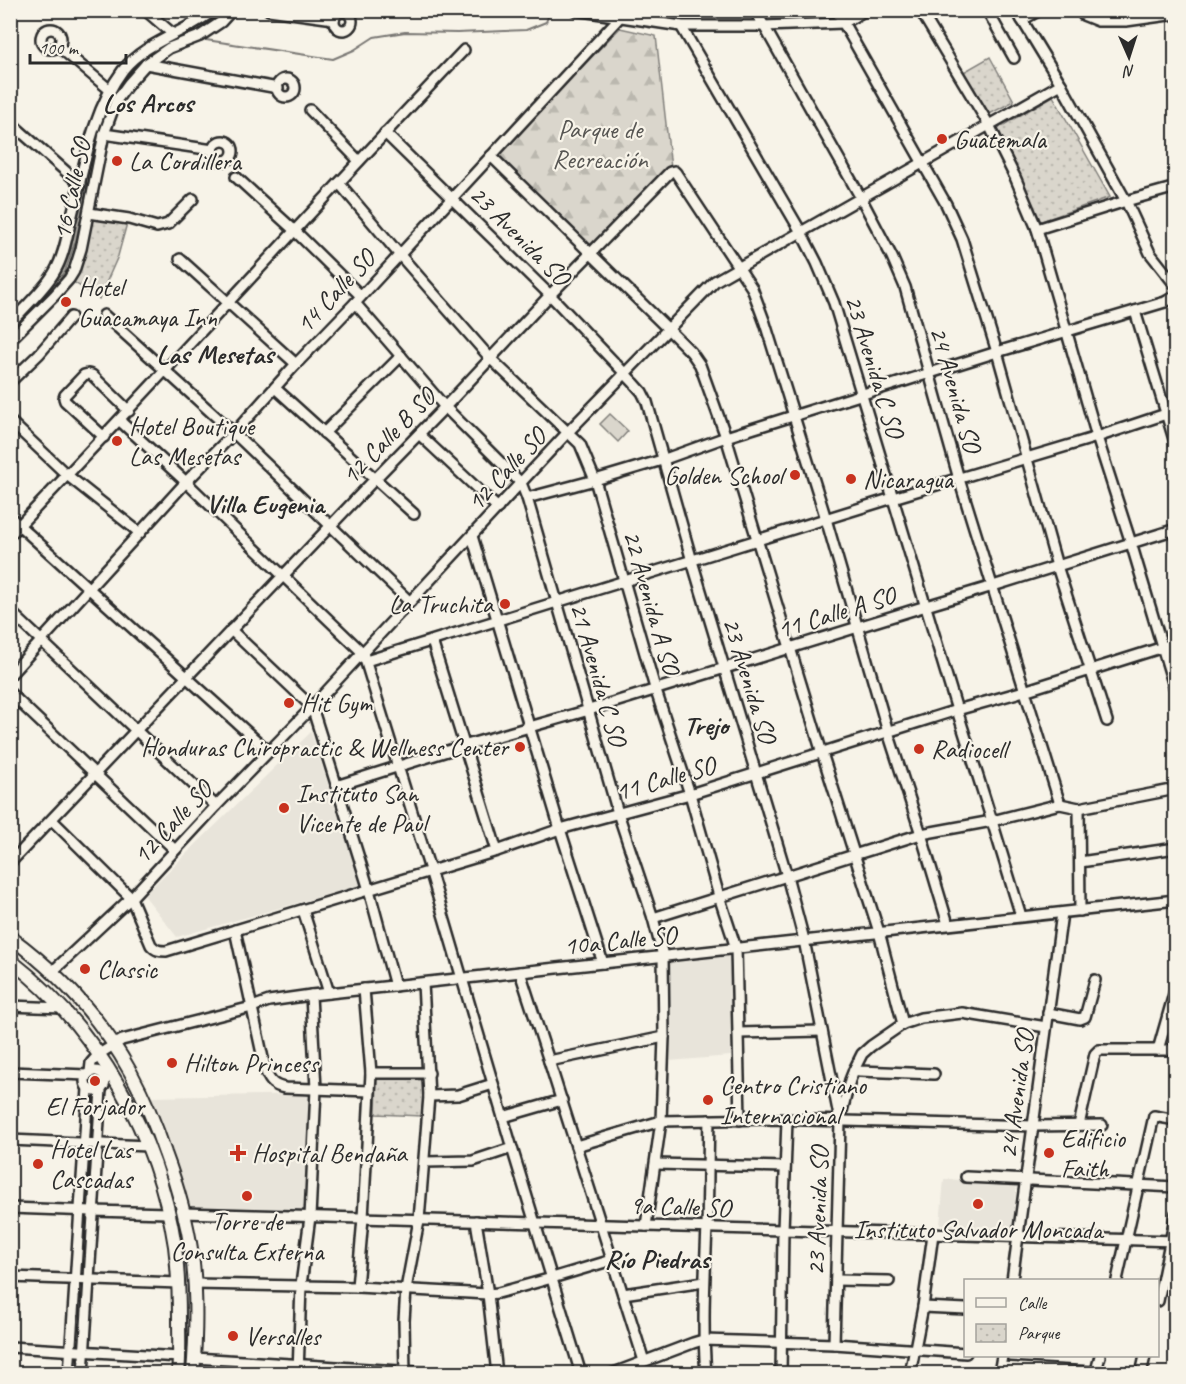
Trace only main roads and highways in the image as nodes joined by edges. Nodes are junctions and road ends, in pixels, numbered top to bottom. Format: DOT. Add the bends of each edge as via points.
graph roads {
  1 [pos="10,937"];
  2 [pos="10,951"];
  3 [pos="10,960"];
  4 [pos="40,986"];
  5 [pos="163,1192"];
  6 [pos="183,1213"];
  7 [pos="179,1283"];
  8 [pos="195,1326"];
  9 [pos="178,1374"];
  10 [pos="193,1374"];
  1 -- 6 [label="highway" via="52,972 113,1044 156,1126"];
  2 -- 4 [label="highway"];
  3 -- 4 [label="highway"];
  4 -- 5 [label="highway" via="99,1054 131,1108"];
  5 -- 6 [label="highway" via="173,1209"];
  5 -- 7 [label="highway"];
  6 -- 8 [label="highway" via="192,1254"];
  7 -- 8 [label="highway" via="189,1291 190,1319"];
  7 -- 9 [label="highway"];
  8 -- 10 [label="highway"];
}
